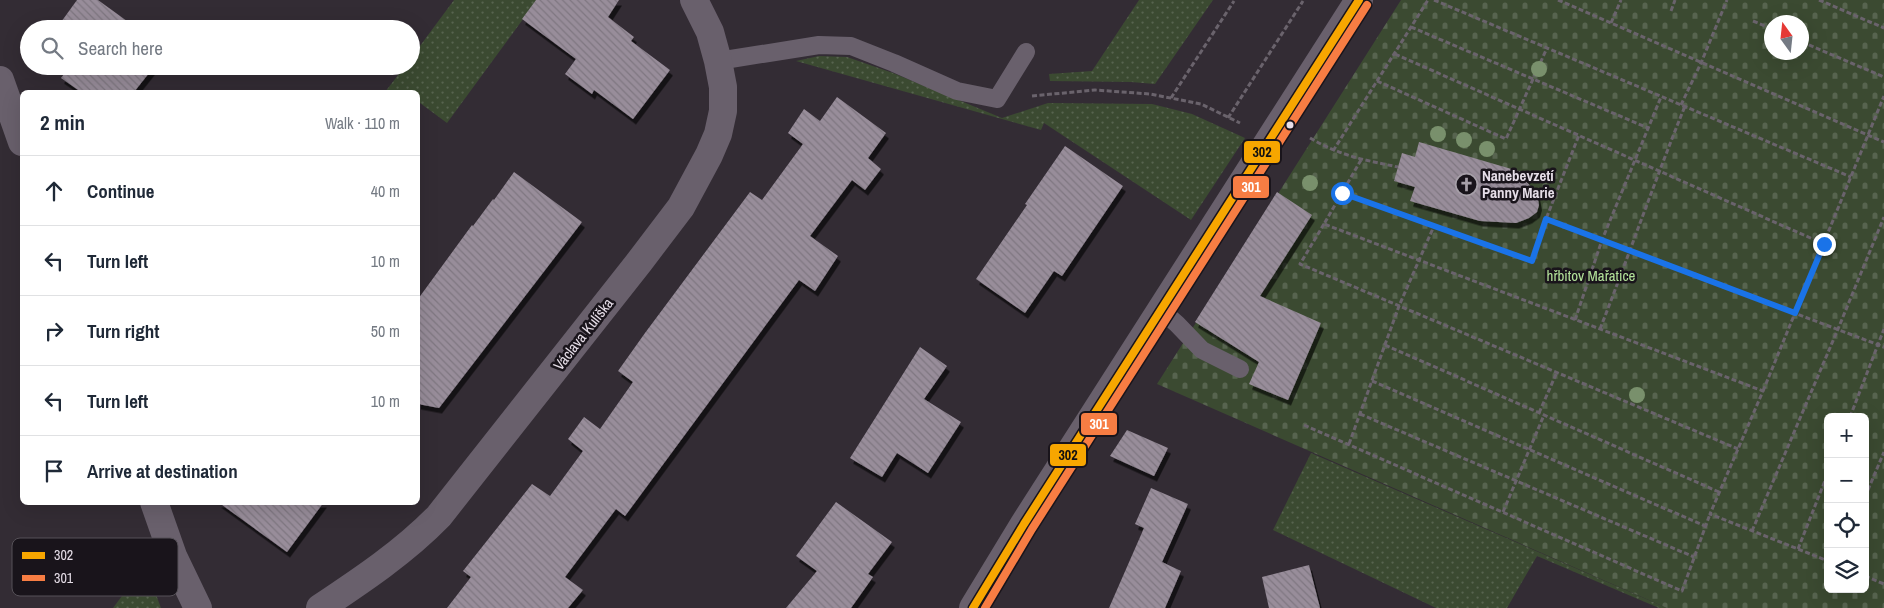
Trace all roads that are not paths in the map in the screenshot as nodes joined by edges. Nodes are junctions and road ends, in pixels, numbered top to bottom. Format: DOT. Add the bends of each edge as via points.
graph roads {
  1 [pos="694,0"];
  2 [pos="1359,0"];
  3 [pos="1026,52"];
  4 [pos="718,61"];
  5 [pos="0,80"];
  6 [pos="20,136"];
  7 [pos="1161,310"];
  8 [pos="1240,369"];
  9 [pos="155,505"];
  10 [pos="167,538"];
  11 [pos="178,566"];
  12 [pos="198,608"];
  13 [pos="320,608"];
  14 [pos="973,608"];
  1 -- 4 [label="street, Václava Kulíška" via="710,32"];
  2 -- 7 [label="street"];
  3 -- 4 [label="lane" via="997,99 957,91 851,46 819,45"];
  4 -- 13 [label="street, Václava Kulíška" via="723,111 718,134 681,207 439,516 389,560"];
  5 -- 6 [label="street"];
  7 -- 8 [label="lane" via="1202,350"];
  7 -- 14 [label="street"];
  9 -- 10 [label="street"];
  11 -- 12 [label="street"];
}
